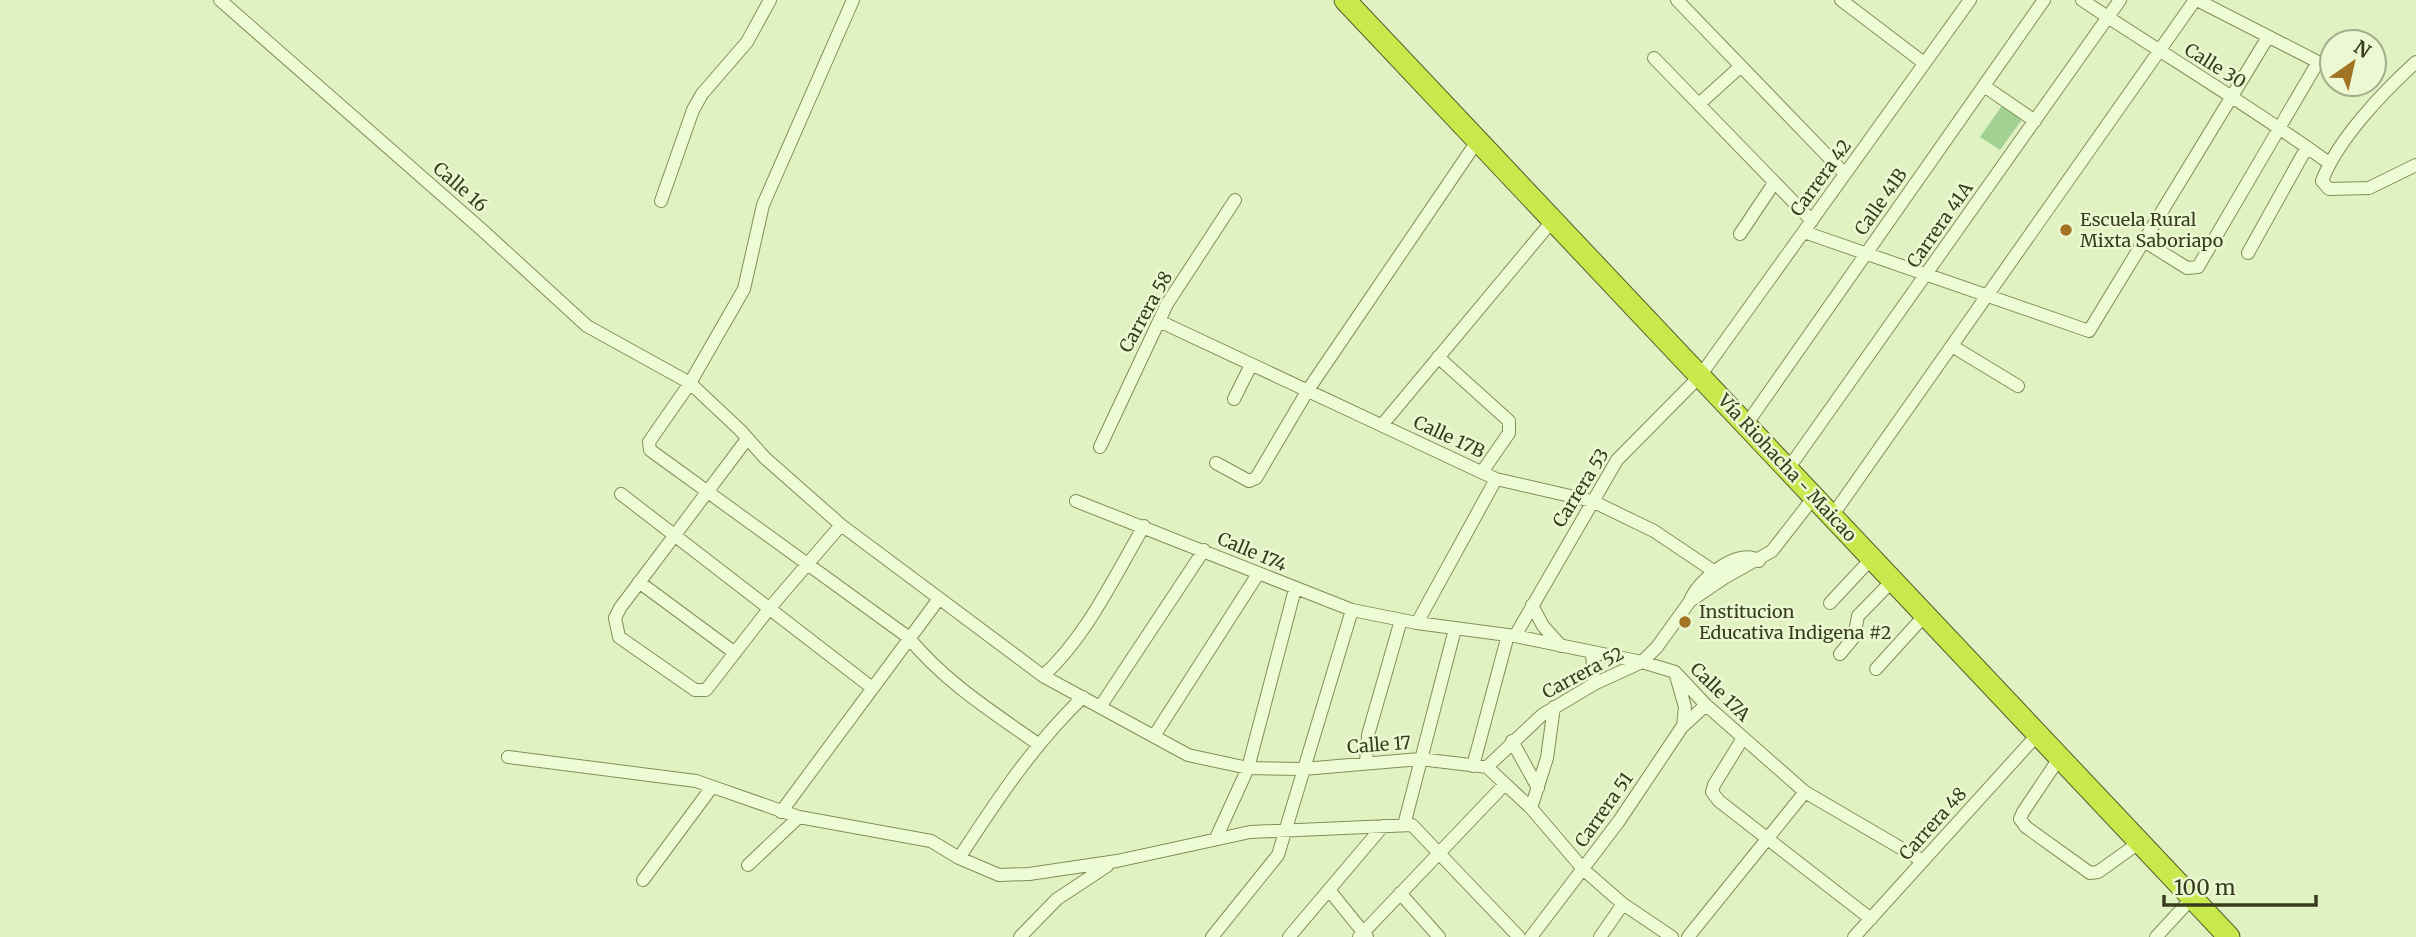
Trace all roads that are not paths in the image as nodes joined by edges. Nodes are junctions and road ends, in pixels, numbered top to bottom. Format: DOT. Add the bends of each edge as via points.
graph roads {
  1 [pos="219,0"];
  2 [pos="770,0"];
  3 [pos="853,0"];
  4 [pos="1345,0"];
  5 [pos="1677,0"];
  6 [pos="1841,0"];
  7 [pos="1970,0"];
  8 [pos="2044,0"];
  9 [pos="2082,0"];
  10 [pos="2120,0"];
  11 [pos="2196,0"];
  12 [pos="2108,17"];
  13 [pos="2269,37"];
  14 [pos="2158,52"];
  15 [pos="1654,58"];
  16 [pos="2416,62"];
  17 [pos="1924,63"];
  18 [pos="1741,66"];
  19 [pos="1984,86"];
  20 [pos="2232,97"];
  21 [pos="1699,104"];
  22 [pos="2035,121"];
  23 [pos="2280,127"];
  24 [pos="1478,140"];
  25 [pos="2307,147"];
  26 [pos="2329,163"];
  27 [pos="2416,165"];
  28 [pos="1845,174"];
  29 [pos="1774,183"];
  30 [pos="1235,200"];
  31 [pos="661,201"];
  32 [pos="1553,220"];
  33 [pos="1808,227"];
  34 [pos="1740,234"];
  35 [pos="2144,241"];
  36 [pos="2248,253"];
  37 [pos="1866,254"];
  38 [pos="1926,275"];
  39 [pos="1987,296"];
  40 [pos="1159,321"];
  41 [pos="1952,346"];
  42 [pos="1438,358"];
  43 [pos="1251,366"];
  44 [pos="1700,376"];
  45 [pos="690,383"];
  46 [pos="2018,386"];
  47 [pos="1308,390"];
  48 [pos="1234,399"];
  49 [pos="1382,425"];
  50 [pos="1746,425"];
  51 [pos="747,439"];
  52 [pos="1100,447"];
  53 [pos="1216,463"];
  54 [pos="1788,469"];
  55 [pos="1482,472"];
  56 [pos="1496,479"];
  57 [pos="707,491"];
  58 [pos="621,494"];
  59 [pos="1814,497"];
  60 [pos="1076,501"];
  61 [pos="1592,501"];
  62 [pos="1832,516"];
  63 [pos="841,525"];
  64 [pos="1144,526"];
  65 [pos="673,537"];
  66 [pos="1205,550"];
  67 [pos="1872,558"];
  68 [pos="807,565"];
  69 [pos="1258,574"];
  70 [pos="1719,574"];
  71 [pos="1893,580"];
  72 [pos="639,582"];
  73 [pos="1295,589"];
  74 [pos="937,600"];
  75 [pos="1830,603"];
  76 [pos="1532,605"];
  77 [pos="768,610"];
  78 [pos="1352,610"];
  79 [pos="1925,615"];
  80 [pos="1401,620"];
  81 [pos="1417,623"];
  82 [pos="1455,629"];
  83 [pos="1512,636"];
  84 [pos="908,637"];
  85 [pos="1561,646"];
  86 [pos="1592,652"];
  87 [pos="734,653"];
  88 [pos="1840,654"];
  89 [pos="1642,662"];
  90 [pos="1876,669"];
  91 [pos="1675,672"];
  92 [pos="1043,676"];
  93 [pos="1594,684"];
  94 [pos="871,687"];
  95 [pos="1083,697"];
  96 [pos="1706,705"];
  97 [pos="1100,707"];
  98 [pos="1554,707"];
  99 [pos="1682,727"];
  100 [pos="2038,734"];
  101 [pos="1154,736"];
  102 [pos="1743,738"];
  103 [pos="1512,741"];
  104 [pos="1038,744"];
  105 [pos="508,757"];
  106 [pos="2060,757"];
  107 [pos="1420,759"];
  108 [pos="1366,762"];
  109 [pos="1473,766"];
  110 [pos="1487,767"];
  111 [pos="1248,768"];
  112 [pos="1303,769"];
  113 [pos="1505,784"];
  114 [pos="712,787"];
  115 [pos="1538,788"];
  116 [pos="1805,792"];
  117 [pos="1531,808"];
  118 [pos="781,812"];
  119 [pos="799,817"];
  120 [pos="1408,825"];
  121 [pos="1383,826"];
  122 [pos="1287,830"];
  123 [pos="1217,836"];
  124 [pos="1769,838"];
  125 [pos="2140,842"];
  126 [pos="1438,852"];
  127 [pos="959,858"];
  128 [pos="1117,860"];
  129 [pos="1923,861"];
  130 [pos="748,865"];
  131 [pos="1584,870"];
  132 [pos="643,880"];
  133 [pos="1329,890"];
  134 [pos="1400,893"];
  135 [pos="2192,898"];
  136 [pos="1623,904"];
  137 [pos="1871,919"];
  138 [pos="1363,936"];
  139 [pos="1020,937"];
  140 [pos="1212,937"];
  141 [pos="1289,937"];
  142 [pos="1438,937"];
  143 [pos="1519,937"];
  144 [pos="1531,937"];
  145 [pos="1600,937"];
  146 [pos="1672,937"];
  147 [pos="1688,937"];
  148 [pos="1854,937"];
  149 [pos="2156,937"];
  150 [pos="2229,937"];
  1 -- 45 [label="street, Calle 16" via="587,326"];
  2 -- 31 [label="street" via="747,42 693,110"];
  3 -- 45 [label="street" via="763,205 744,289"];
  4 -- 24 [label="highway, Vía Riohacha - Maicao"];
  5 -- 18 [label="street"];
  6 -- 17 [label="street"];
  7 -- 17 [label="street, Carrera 42"];
  8 -- 19 [label="street, Calle 41B"];
  9 -- 12 [label="street, Calle 30"];
  10 -- 12 [label="street, Carrera 41A"];
  11 -- 13 [label="street"];
  11 -- 14 [label="street"];
  12 -- 14 [label="street, Calle 30"];
  12 -- 22 [label="street, Carrera 41A"];
  13 -- 20 [label="street"];
  13 -- 23 [label="street" via="2318,62"];
  14 -- 20 [label="street, Calle 30"];
  14 -- 39 [label="street"];
  15 -- 21 [label="street"];
  16 -- 26 [label="street"];
  17 -- 28 [label="street, Carrera 42"];
  18 -- 21 [label="street"];
  18 -- 28 [label="street"];
  19 -- 22 [label="street"];
  19 -- 37 [label="street, Calle 41B"];
  20 -- 23 [label="street, Calle 30"];
  20 -- 35 [label="street"];
  21 -- 29 [label="street"];
  22 -- 38 [label="street, Carrera 41A"];
  23 -- 25 [label="street, Calle 30"];
  23 -- 35 [label="street" via="2198,267 2187,268"];
  24 -- 32 [label="highway, Vía Riohacha - Maicao"];
  24 -- 47 [label="street"];
  25 -- 26 [label="street, Calle 30"];
  25 -- 36 [label="street"];
  26 -- 27 [label="street" via="2322,181 2329,189 2354,190 2369,188"];
  28 -- 33 [label="street, Carrera 42"];
  29 -- 33 [label="street"];
  29 -- 34 [label="street"];
  30 -- 40 [label="street, Carrera 58"];
  32 -- 42 [label="street"];
  32 -- 44 [label="highway, Vía Riohacha - Maicao"];
  33 -- 37 [label="street"];
  33 -- 44 [label="street, Carrera 42"];
  35 -- 39 [label="street" via="2089,331"];
  37 -- 38 [label="street"];
  37 -- 50 [label="street, Calle 41B"];
  38 -- 39 [label="street"];
  38 -- 54 [label="street, Carrera 41A"];
  39 -- 41 [label="street"];
  40 -- 43 [label="street, Calle 17B"];
  40 -- 52 [label="street, Carrera 58"];
  41 -- 46 [label="street"];
  41 -- 62 [label="street"];
  42 -- 49 [label="street"];
  42 -- 55 [label="street" via="1509,421 1509,433"];
  43 -- 47 [label="street, Calle 17B"];
  43 -- 48 [label="street"];
  44 -- 50 [label="highway, Vía Riohacha - Maicao"];
  44 -- 61 [label="street, Carrera 53" via="1617,460"];
  45 -- 51 [label="street, Calle 16"];
  45 -- 57 [label="street" via="649,442 650,450"];
  47 -- 49 [label="street, Calle 17B"];
  47 -- 53 [label="street" via="1256,478 1249,481"];
  49 -- 55 [label="street, Calle 17B"];
  50 -- 54 [label="highway, Vía Riohacha - Maicao"];
  51 -- 57 [label="street"];
  51 -- 63 [label="street, Calle 16"];
  54 -- 59 [label="highway, Vía Riohacha - Maicao"];
  55 -- 56 [label="street, Calle 17B"];
  56 -- 61 [label="street, Calle 17B"];
  56 -- 81 [label="street"];
  57 -- 65 [label="street"];
  57 -- 68 [label="street"];
  58 -- 65 [label="street"];
  59 -- 62 [label="highway, Vía Riohacha - Maicao"];
  59 -- 70 [label="street" via="1780,543 1759,561 1743,557"];
  60 -- 64 [label="street, Calle 174"];
  61 -- 70 [label="street, Calle 17B" via="1654,531"];
  61 -- 76 [label="street, Carrera 53"];
  62 -- 67 [label="highway, Vía Riohacha - Maicao"];
  63 -- 68 [label="street"];
  63 -- 74 [label="street, Calle 17"];
  64 -- 66 [label="street, Calle 174"];
  64 -- 92 [label="street" via="1096,608 1060,661"];
  65 -- 72 [label="street"];
  65 -- 77 [label="street"];
  66 -- 69 [label="street, Calle 174"];
  66 -- 97 [label="street"];
  67 -- 71 [label="highway, Vía Riohacha - Maicao"];
  67 -- 75 [label="street"];
  68 -- 77 [label="street"];
  68 -- 84 [label="street"];
  69 -- 73 [label="street, Calle 174"];
  69 -- 101 [label="street"];
  70 -- 89 [label="street, Carrera 52" via="1699,582 1657,648"];
  71 -- 79 [label="highway, Vía Riohacha - Maicao"];
  71 -- 88 [label="street" via="1858,616 1854,636"];
  72 -- 87 [label="street"];
  72 -- 87 [label="street" via="615,618 619,637 700,692"];
  73 -- 78 [label="street, Calle 174"];
  73 -- 111 [label="street"];
  74 -- 84 [label="street"];
  74 -- 92 [label="street, Calle 17"];
  76 -- 83 [label="street, Carrera 53"];
  76 -- 85 [label="street"];
  77 -- 87 [label="street"];
  77 -- 94 [label="street"];
  78 -- 80 [label="street, Calle 174"];
  78 -- 112 [label="street"];
  79 -- 90 [label="street"];
  79 -- 100 [label="highway, Vía Riohacha - Maicao"];
  80 -- 81 [label="street, Calle 174"];
  80 -- 108 [label="street" via="1368,735"];
  81 -- 82 [label="street, Calle 17A"];
  82 -- 83 [label="street, Calle 17A"];
  82 -- 107 [label="street"];
  83 -- 85 [label="street, Calle 17A"];
  83 -- 109 [label="street, Carrera 53"];
  84 -- 94 [label="street"];
  84 -- 104 [label="street" via="960,690"];
  85 -- 86 [label="street, Calle 17A"];
  86 -- 89 [label="street, Calle 17A"];
  86 -- 93 [label="street"];
  89 -- 91 [label="street, Calle 17A"];
  89 -- 93 [label="street, Carrera 52"];
  91 -- 96 [label="street, Calle 17A"];
  91 -- 99 [label="street" via="1685,707"];
  92 -- 95 [label="street, Calle 17"];
  93 -- 98 [label="street, Carrera 52"];
  94 -- 118 [label="street"];
  95 -- 97 [label="street, Calle 17"];
  95 -- 104 [label="street"];
  96 -- 99 [label="street, Carrera 51"];
  96 -- 102 [label="street, Calle 17A"];
  97 -- 101 [label="street, Calle 17"];
  98 -- 103 [label="street, Carrera 52"];
  98 -- 115 [label="street"];
  99 -- 131 [label="street, Carrera 51"];
  100 -- 106 [label="highway, Vía Riohacha - Maicao"];
  100 -- 129 [label="street, Carrera 48"];
  101 -- 111 [label="street, Calle 17" via="1188,755"];
  102 -- 116 [label="street, Calle 17A"];
  102 -- 124 [label="street" via="1712,792"];
  103 -- 110 [label="street, Carrera 52"];
  103 -- 115 [label="street"];
  104 -- 127 [label="street"];
  105 -- 114 [label="street" via="696,781"];
  106 -- 125 [label="highway, Vía Riohacha - Maicao"];
  106 -- 125 [label="street" via="2023,812 2020,819 2026,827 2090,873"];
  107 -- 108 [label="street, Calle 17"];
  107 -- 109 [label="street, Calle 17"];
  107 -- 120 [label="street"];
  108 -- 112 [label="street, Calle 17"];
  109 -- 110 [label="street, Calle 17"];
  110 -- 113 [label="street"];
  111 -- 112 [label="street, Calle 17"];
  111 -- 123 [label="street"];
  112 -- 122 [label="street"];
  113 -- 117 [label="street"];
  113 -- 126 [label="street"];
  114 -- 118 [label="street"];
  114 -- 132 [label="street"];
  115 -- 117 [label="street"];
  116 -- 124 [label="street"];
  116 -- 129 [label="street, Calle 17A"];
  117 -- 131 [label="street"];
  118 -- 119 [label="street"];
  119 -- 127 [label="street" via="931,841"];
  119 -- 130 [label="street"];
  120 -- 121 [label="street"];
  120 -- 126 [label="street"];
  121 -- 122 [label="street"];
  121 -- 133 [label="street"];
  122 -- 123 [label="street"];
  122 -- 140 [label="street" via="1278,855"];
  123 -- 128 [label="street"];
  124 -- 137 [label="street"];
  124 -- 147 [label="street"];
  125 -- 135 [label="highway, Vía Riohacha - Maicao"];
  126 -- 134 [label="street"];
  126 -- 143 [label="street"];
  127 -- 128 [label="street" via="999,875"];
  128 -- 139 [label="street" via="1057,899"];
  129 -- 137 [label="street, Carrera 48"];
  131 -- 136 [label="street"];
  131 -- 144 [label="street, Carrera 51"];
  133 -- 138 [label="street"];
  133 -- 141 [label="street"];
  134 -- 138 [label="street"];
  134 -- 142 [label="street"];
  135 -- 149 [label="street"];
  135 -- 150 [label="highway, Vía Riohacha - Maicao"];
  136 -- 145 [label="street"];
  136 -- 146 [label="street"];
  137 -- 148 [label="street, Carrera 48"];
}
